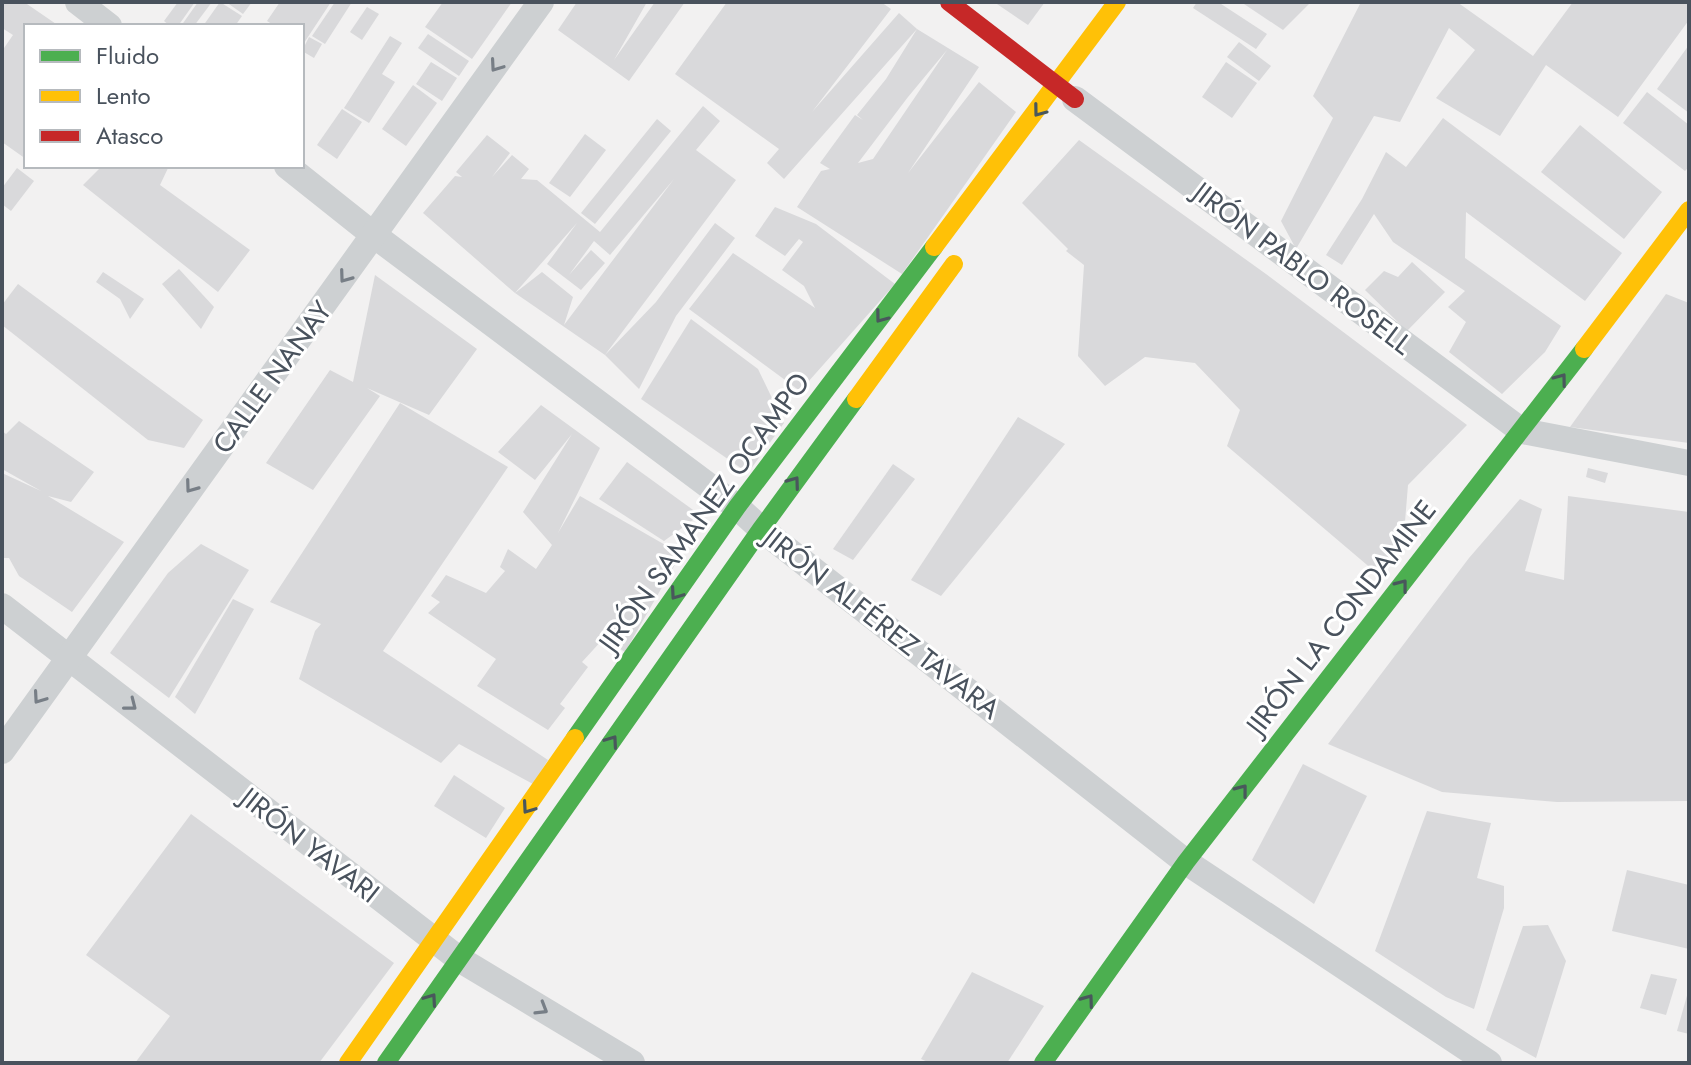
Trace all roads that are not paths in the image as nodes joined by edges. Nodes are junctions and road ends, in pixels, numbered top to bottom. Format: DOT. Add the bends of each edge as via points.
graph roads {
  1 [pos="78,2"];
  2 [pos="541,2"];
  3 [pos="949,2"];
  4 [pos="1117,2"];
  5 [pos="106,24"];
  6 [pos="1071,95"];
  7 [pos="290,168"];
  8 [pos="1689,210"];
  9 [pos="375,236"];
  10 [pos="964,250"];
  11 [pos="1522,431"];
  12 [pos="1689,463"];
  13 [pos="737,507"];
  14 [pos="761,529"];
  15 [pos="2,606"];
  16 [pos="68,656"];
  17 [pos="2,751"];
  18 [pos="1186,862"];
  19 [pos="435,942"];
  20 [pos="459,959"];
  21 [pos="348,1063"];
  22 [pos="386,1063"];
  23 [pos="632,1063"];
  24 [pos="1043,1063"];
  25 [pos="1489,1063"];
  1 -- 5 [label="street"];
  2 -- 9 [label="street, CALLE NANAY, one-way"];
  3 -- 6 [label="street, JIRÓN PABLO ROSELL"];
  4 -- 6 [label="street, JIRÓN SAMANEZ OCAMPO"];
  6 -- 11 [label="street, JIRÓN PABLO ROSELL"];
  6 -- 13 [label="street, JIRÓN SAMANEZ OCAMPO, one-way"];
  7 -- 9 [label="street, JIRÓN ALFÉREZ TAVARA"];
  11 -- 8 [label="street, JIRÓN LA CONDAMINE, one-way"];
  9 -- 13 [label="street, JIRÓN ALFÉREZ TAVARA"];
  9 -- 16 [label="street, CALLE NANAY, one-way"];
  14 -- 10 [label="street, JIRÓN SAMANEZ OCAMPO, one-way"];
  11 -- 12 [label="street, JIRÓN PABLO ROSELL"];
  18 -- 11 [label="street, JIRÓN LA CONDAMINE, one-way"];
  13 -- 14 [label="street, JIRÓN ALFÉREZ TAVARA"];
  13 -- 19 [label="street, JIRÓN SAMANEZ OCAMPO, one-way"];
  14 -- 18 [label="street, JIRÓN ALFÉREZ TAVARA"];
  20 -- 14 [label="street, JIRÓN SAMANEZ OCAMPO, one-way"];
  15 -- 16 [label="street, JIRÓN YAVARI"];
  16 -- 17 [label="street, CALLE NANAY, one-way"];
  16 -- 19 [label="street, JIRÓN YAVARI, one-way"];
  24 -- 18 [label="street, JIRÓN LA CONDAMINE, one-way"];
  18 -- 25 [label="street, JIRÓN ALFÉREZ TAVARA"];
  19 -- 20 [label="street, JIRÓN YAVARI"];
  19 -- 21 [label="street, JIRÓN SAMANEZ OCAMPO"];
  22 -- 20 [label="street, JIRÓN SAMANEZ OCAMPO, one-way"];
  20 -- 23 [label="street, JIRÓN YAVARI, one-way"];
}
